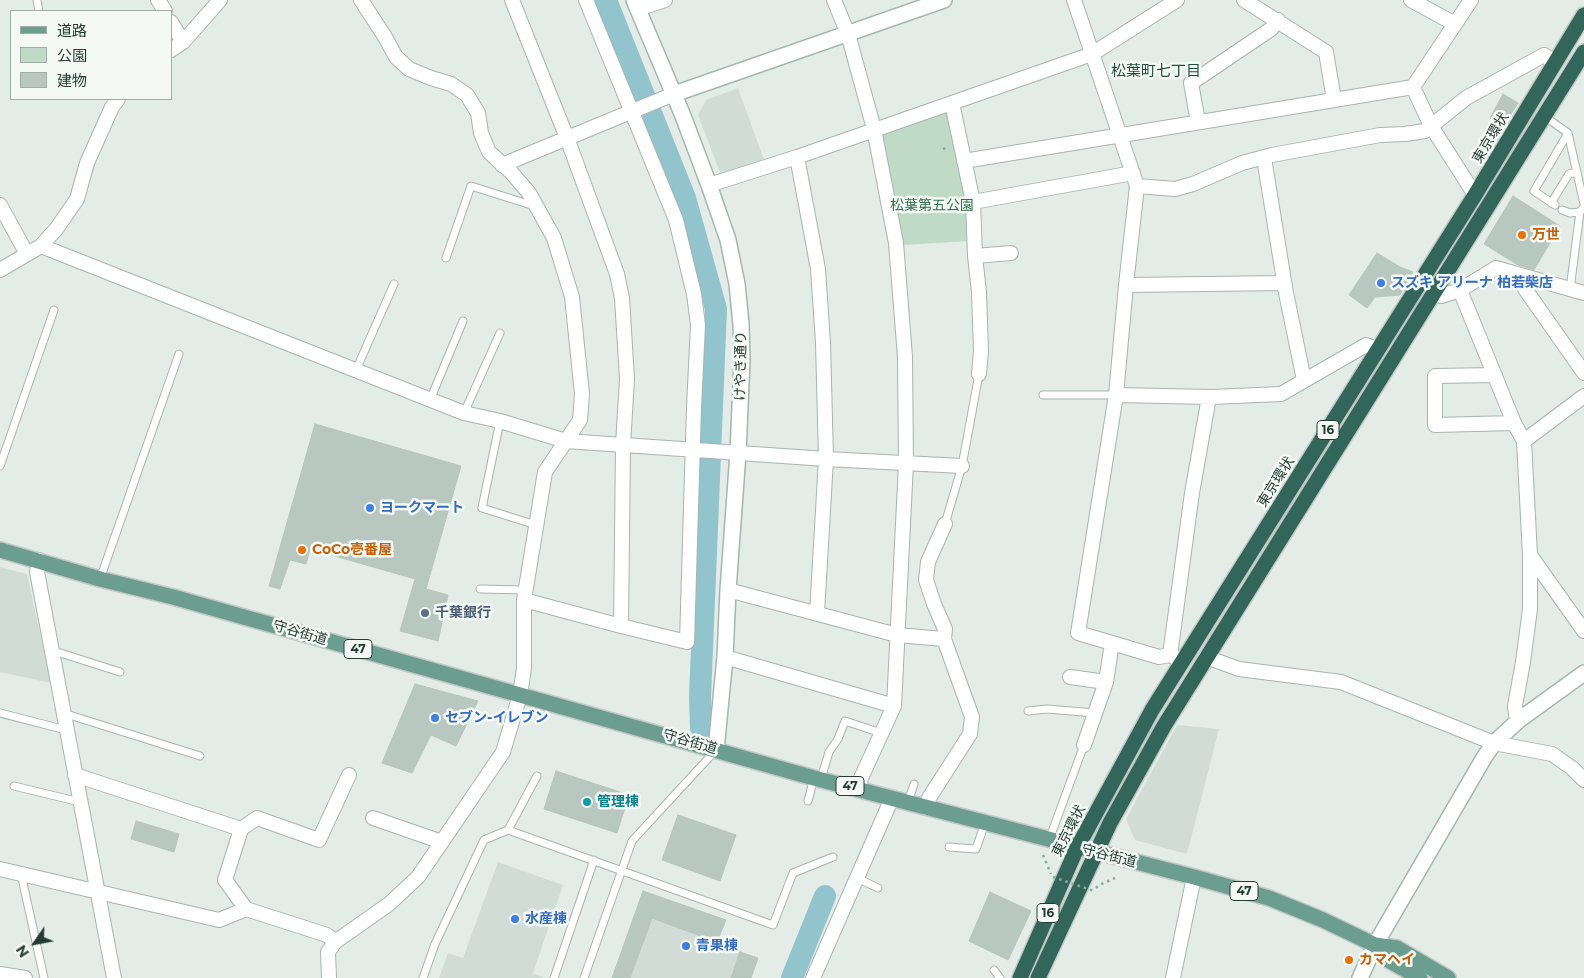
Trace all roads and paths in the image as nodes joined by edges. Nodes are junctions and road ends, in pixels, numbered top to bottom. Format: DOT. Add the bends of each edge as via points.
graph roads {
  1 [pos="220,0"];
  2 [pos="361,0"];
  3 [pos="512,0"];
  4 [pos="586,0"];
  5 [pos="664,0"];
  6 [pos="834,0"];
  7 [pos="944,0"];
  8 [pos="1074,0"];
  9 [pos="1177,0"];
  10 [pos="1244,0"];
  11 [pos="1410,0"];
  12 [pos="1471,0"];
  13 [pos="636,4"];
  14 [pos="1584,15"];
  15 [pos="1278,20"];
  16 [pos="172,24"];
  17 [pos="1455,24"];
  18 [pos="848,34"];
  19 [pos="183,42"];
  20 [pos="172,49"];
  21 [pos="1584,52"];
  22 [pos="1092,54"];
  23 [pos="1555,62"];
  24 [pos="1413,87"];
  25 [pos="669,96"];
  26 [pos="117,100"];
  27 [pos="1334,100"];
  28 [pos="952,103"];
  29 [pos="633,110"];
  30 [pos="1544,116"];
  31 [pos="1198,122"];
  32 [pos="1431,126"];
  33 [pos="874,129"];
  34 [pos="1568,133"];
  35 [pos="1120,134"];
  36 [pos="567,138"];
  37 [pos="798,156"];
  38 [pos="1264,158"];
  39 [pos="964,161"];
  40 [pos="502,165"];
  41 [pos="1577,172"];
  42 [pos="1135,180"];
  43 [pos="709,185"];
  44 [pos="1475,195"];
  45 [pos="533,201"];
  46 [pos="973,202"];
  47 [pos="0,205"];
  48 [pos="1583,207"];
  49 [pos="1562,210"];
  50 [pos="41,246"];
  51 [pos="1011,253"];
  52 [pos="27,254"];
  53 [pos="975,256"];
  54 [pos="446,258"];
  55 [pos="0,270"];
  56 [pos="1527,277"];
  57 [pos="1284,283"];
  58 [pos="394,284"];
  59 [pos="1126,285"];
  60 [pos="1570,289"];
  61 [pos="1460,290"];
  62 [pos="1433,293"];
  63 [pos="1584,293"];
  64 [pos="54,310"];
  65 [pos="463,321"];
  66 [pos="500,333"];
  67 [pos="1378,350"];
  68 [pos="179,354"];
  69 [pos="356,370"];
  70 [pos="1584,373"];
  71 [pos="979,374"];
  72 [pos="1495,375"];
  73 [pos="1304,380"];
  74 [pos="1043,395"];
  75 [pos="1116,395"];
  76 [pos="1584,396"];
  77 [pos="1209,397"];
  78 [pos="430,400"];
  79 [pos="464,413"];
  80 [pos="500,421"];
  81 [pos="1514,423"];
  82 [pos="566,441"];
  83 [pos="1524,441"];
  84 [pos="623,445"];
  85 [pos="693,450"];
  86 [pos="738,453"];
  87 [pos="826,459"];
  88 [pos="906,464"];
  89 [pos="0,466"];
  90 [pos="962,466"];
  91 [pos="945,524"];
  92 [pos="536,525"];
  93 [pos="0,550"];
  94 [pos="1530,555"];
  95 [pos="39,560"];
  96 [pos="100,579"];
  97 [pos="480,589"];
  98 [pos="728,590"];
  99 [pos="524,595"];
  100 [pos="817,613"];
  101 [pos="621,626"];
  102 [pos="1584,631"];
  103 [pos="897,635"];
  104 [pos="944,640"];
  105 [pos="1112,643"];
  106 [pos="51,649"];
  107 [pos="724,657"];
  108 [pos="1206,657"];
  109 [pos="1176,658"];
  110 [pos="120,672"];
  111 [pos="1584,673"];
  112 [pos="1070,677"];
  113 [pos="1106,682"];
  114 [pos="520,695"];
  115 [pos="894,706"];
  116 [pos="1028,711"];
  117 [pos="0,713"];
  118 [pos="63,713"];
  119 [pos="1095,713"];
  120 [pos="1519,720"];
  121 [pos="66,730"];
  122 [pos="881,733"];
  123 [pos="1494,743"];
  124 [pos="1084,744"];
  125 [pos="716,750"];
  126 [pos="200,756"];
  127 [pos="75,775"];
  128 [pos="349,775"];
  129 [pos="537,776"];
  130 [pos="817,778"];
  131 [pos="1584,780"];
  132 [pos="914,784"];
  133 [pos="14,786"];
  134 [pos="859,788"];
  135 [pos="892,798"];
  136 [pos="808,800"];
  137 [pos="80,802"];
  138 [pos="908,802"];
  139 [pos="926,808"];
  140 [pos="373,818"];
  141 [pos="985,823"];
  142 [pos="241,829"];
  143 [pos="508,830"];
  144 [pos="1049,840"];
  145 [pos="442,842"];
  146 [pos="949,847"];
  147 [pos="1077,848"];
  148 [pos="1096,852"];
  149 [pos="1043,855"];
  150 [pos="829,858"];
  151 [pos="594,860"];
  152 [pos="0,869"];
  153 [pos="622,870"];
  154 [pos="21,874"];
  155 [pos="1194,877"];
  156 [pos="857,878"];
  157 [pos="1115,878"];
  158 [pos="878,888"];
  159 [pos="97,892"];
  160 [pos="246,909"];
  161 [pos="335,942"];
  162 [pos="1375,946"];
  163 [pos="994,970"];
  164 [pos="0,974"];
  165 [pos="817,977"];
  166 [pos="25,978"];
  167 [pos="44,978"];
  168 [pos="114,978"];
  169 [pos="329,978"];
  170 [pos="423,978"];
  171 [pos="554,978"];
  172 [pos="584,978"];
  173 [pos="1000,978"];
  174 [pos="1020,978"];
  175 [pos="1038,978"];
  176 [pos="1173,978"];
  177 [pos="1360,978"];
  178 [pos="1420,978"];
  179 [pos="1448,978"];
  1 -- 19 [label="street"];
  2 -- 40 [label="street" via="396,57 409,69 451,84 467,95 478,113 481,133 489,152"];
  3 -- 36 [label="street"];
  4 -- 29 [label="street"];
  5 -- 13 [label="street"];
  6 -- 18 [label="street"];
  7 -- 18 [label="street"];
  8 -- 22 [label="street"];
  9 -- 22 [label="street"];
  10 -- 15 [label="street"];
  11 -- 17 [label="street"];
  12 -- 17 [label="street"];
  13 -- 25 [label="street, けやき通り"];
  14 -- 23 [label="highway, 東京環状 / 16"];
  15 -- 27 [label="street" via="1326,52"];
  15 -- 31 [label="street" via="1271,29 1191,83"];
  16 -- 19 [label="street"];
  17 -- 24 [label="street"];
  18 -- 25 [label="street"];
  18 -- 33 [label="street"];
  19 -- 20 [label="street"];
  21 -- 30 [label="highway, 16"];
  22 -- 28 [label="street"];
  22 -- 35 [label="street"];
  23 -- 32 [label="street" via="1544,54 1466,98"];
  23 -- 44 [label="highway, 東京環状 / 16"];
  24 -- 27 [label="street"];
  24 -- 32 [label="street"];
  25 -- 29 [label="street"];
  25 -- 43 [label="street, けやき通り"];
  26 -- 50 [label="street" via="87,164 77,198"];
  27 -- 31 [label="street"];
  28 -- 33 [label="street"];
  28 -- 39 [label="street"];
  29 -- 36 [label="street"];
  29 -- 85 [label="street" via="676,220 694,294 698,325"];
  30 -- 34 [label="lane"];
  30 -- 62 [label="highway, 16"];
  31 -- 35 [label="street"];
  32 -- 38 [label="street" via="1425,131 1380,135"];
  32 -- 44 [label="street"];
  33 -- 37 [label="street"];
  33 -- 88 [label="street" via="896,243 905,357"];
  34 -- 41 [label="lane"];
  34 -- 41 [label="lane" via="1534,191 1553,204 1569,174"];
  35 -- 39 [label="street"];
  35 -- 42 [label="street"];
  36 -- 40 [label="street"];
  36 -- 84 [label="street" via="617,274 622,298 627,379"];
  37 -- 43 [label="street"];
  37 -- 87 [label="street" via="818,269"];
  38 -- 42 [label="street" via="1242,163 1175,189"];
  38 -- 57 [label="street"];
  39 -- 46 [label="street"];
  40 -- 45 [label="street"];
  41 -- 48 [label="lane"];
  42 -- 46 [label="street"];
  42 -- 59 [label="street"];
  43 -- 86 [label="street, けやき通り" via="728,240 737,284 742,360"];
  44 -- 67 [label="highway, 東京環状 / 16"];
  45 -- 54 [label="lane" via="528,204 471,186"];
  45 -- 82 [label="street" via="554,238 572,297 582,394 580,420"];
  46 -- 53 [label="street"];
  47 -- 52 [label="street"];
  48 -- 49 [label="lane" via="1570,213"];
  48 -- 60 [label="lane"];
  50 -- 52 [label="street"];
  50 -- 69 [label="street"];
  51 -- 53 [label="street"];
  52 -- 55 [label="street"];
  53 -- 71 [label="street" via="979,292"];
  56 -- 60 [label="street"];
  56 -- 61 [label="street" via="1496,268"];
  56 -- 70 [label="street" via="1525,289"];
  57 -- 59 [label="street"];
  57 -- 73 [label="street"];
  58 -- 69 [label="lane"];
  59 -- 75 [label="street"];
  60 -- 63 [label="street"];
  61 -- 62 [label="street" via="1441,296"];
  61 -- 72 [label="street"];
  62 -- 108 [label="highway, 16"];
  64 -- 89 [label="lane"];
  65 -- 78 [label="lane"];
  66 -- 79 [label="lane"];
  67 -- 73 [label="street" via="1366,345"];
  67 -- 109 [label="highway, 東京環状 / 16"];
  68 -- 96 [label="lane"];
  69 -- 78 [label="street"];
  71 -- 90 [label="lane"];
  72 -- 81 [label="street"];
  72 -- 81 [label="street" via="1435,376 1435,425"];
  73 -- 77 [label="street" via="1281,394"];
  74 -- 75 [label="lane"];
  75 -- 77 [label="street"];
  75 -- 105 [label="street" via="1078,633"];
  76 -- 83 [label="street"];
  77 -- 109 [label="street" via="1192,493"];
  78 -- 79 [label="street"];
  79 -- 80 [label="street"];
  80 -- 82 [label="street"];
  80 -- 92 [label="lane" via="482,508"];
  81 -- 83 [label="street"];
  82 -- 84 [label="street"];
  82 -- 92 [label="street" via="545,472"];
  83 -- 94 [label="street"];
  84 -- 85 [label="street"];
  84 -- 101 [label="street"];
  85 -- 86 [label="street"];
  85 -- 101 [label="street" via="686,642"];
  86 -- 87 [label="street"];
  86 -- 98 [label="street, けやき通り"];
  87 -- 88 [label="street"];
  87 -- 100 [label="street"];
  88 -- 90 [label="street"];
  88 -- 103 [label="street"];
  90 -- 91 [label="lane"];
  91 -- 104 [label="street" via="928,562 926,580 945,629"];
  92 -- 99 [label="street"];
  93 -- 95 [label="main road, 守谷街道 / 47"];
  94 -- 102 [label="street"];
  94 -- 120 [label="street" via="1530,609 1515,706"];
  95 -- 96 [label="main road, 守谷街道 / 47"];
  95 -- 106 [label="street" via="37,572"];
  96 -- 114 [label="main road, 守谷街道 / 47"];
  97 -- 99 [label="lane"];
  98 -- 100 [label="street"];
  98 -- 107 [label="street, けやき通り"];
  99 -- 101 [label="street"];
  99 -- 114 [label="street" via="524,668"];
  100 -- 103 [label="street"];
  103 -- 104 [label="street"];
  103 -- 115 [label="street"];
  104 -- 139 [label="street" via="973,709 970,734 929,798"];
  105 -- 109 [label="street" via="1159,657"];
  105 -- 113 [label="street"];
  106 -- 110 [label="lane"];
  106 -- 118 [label="street"];
  107 -- 115 [label="street"];
  107 -- 125 [label="street, けやき通り"];
  108 -- 123 [label="street" via="1239,669 1341,682"];
  108 -- 148 [label="highway, 16" via="1164,726"];
  109 -- 147 [label="highway, 東京環状 / 16" via="1152,710"];
  111 -- 120 [label="street"];
  112 -- 113 [label="street"];
  113 -- 119 [label="street"];
  114 -- 125 [label="main road, 守谷街道 / 47"];
  114 -- 145 [label="street" via="503,752"];
  115 -- 122 [label="street"];
  116 -- 119 [label="lane" via="1047,708"];
  117 -- 121 [label="lane"];
  118 -- 121 [label="street"];
  118 -- 126 [label="lane"];
  119 -- 124 [label="street"];
  120 -- 123 [label="street"];
  121 -- 127 [label="street"];
  122 -- 130 [label="lane" via="845,721"];
  122 -- 134 [label="street"];
  123 -- 131 [label="street" via="1552,754"];
  123 -- 162 [label="street"];
  124 -- 144 [label="lane"];
  125 -- 130 [label="main road, 守谷街道 / 47"];
  125 -- 153 [label="lane" via="632,841"];
  127 -- 137 [label="street"];
  127 -- 142 [label="street"];
  128 -- 142 [label="street" via="319,840 257,818"];
  129 -- 143 [label="lane"];
  130 -- 134 [label="main road, 守谷街道 / 47"];
  130 -- 136 [label="lane"];
  132 -- 138 [label="lane"];
  133 -- 137 [label="lane"];
  134 -- 135 [label="main road, 守谷街道 / 47"];
  135 -- 138 [label="main road, 守谷街道 / 47"];
  135 -- 156 [label="street"];
  137 -- 159 [label="street"];
  138 -- 139 [label="main road, 守谷街道 / 47"];
  139 -- 141 [label="main road, 守谷街道 / 47"];
  140 -- 145 [label="street"];
  141 -- 144 [label="main road, 守谷街道 / 47"];
  141 -- 146 [label="lane" via="976,849"];
  142 -- 160 [label="street" via="225,880"];
  143 -- 151 [label="lane"];
  143 -- 170 [label="lane" via="484,840 435,944"];
  144 -- 147 [label="main road, 守谷街道 / 47"];
  145 -- 161 [label="street" via="418,877 390,904"];
  147 -- 148 [label="main road, 守谷街道 / 47"];
  147 -- 174 [label="highway, 東京環状 / 16"];
  148 -- 155 [label="main road, 守谷街道 / 47"];
  148 -- 175 [label="highway, 16"];
  149 -- 157 [label="path, bridge" via="1053,877 1094,891"];
  150 -- 153 [label="lane" via="793,873 773,924"];
  151 -- 153 [label="lane"];
  151 -- 171 [label="lane"];
  152 -- 154 [label="street"];
  153 -- 172 [label="lane"];
  154 -- 159 [label="street"];
  154 -- 167 [label="lane"];
  155 -- 162 [label="main road, 守谷街道 / 47" via="1269,898"];
  155 -- 176 [label="street"];
  156 -- 158 [label="lane"];
  156 -- 165 [label="street"];
  159 -- 160 [label="street" via="219,920"];
  159 -- 168 [label="street"];
  160 -- 161 [label="street" via="327,935"];
  161 -- 169 [label="street" via="328,952"];
  162 -- 177 [label="street"];
  162 -- 178 [label="main road, 守谷街道 / 47" via="1388,960"];
  162 -- 179 [label="main road, 守谷街道 / 47" via="1397,948"];
  163 -- 173 [label="lane"];
  164 -- 166 [label="street"];
}
